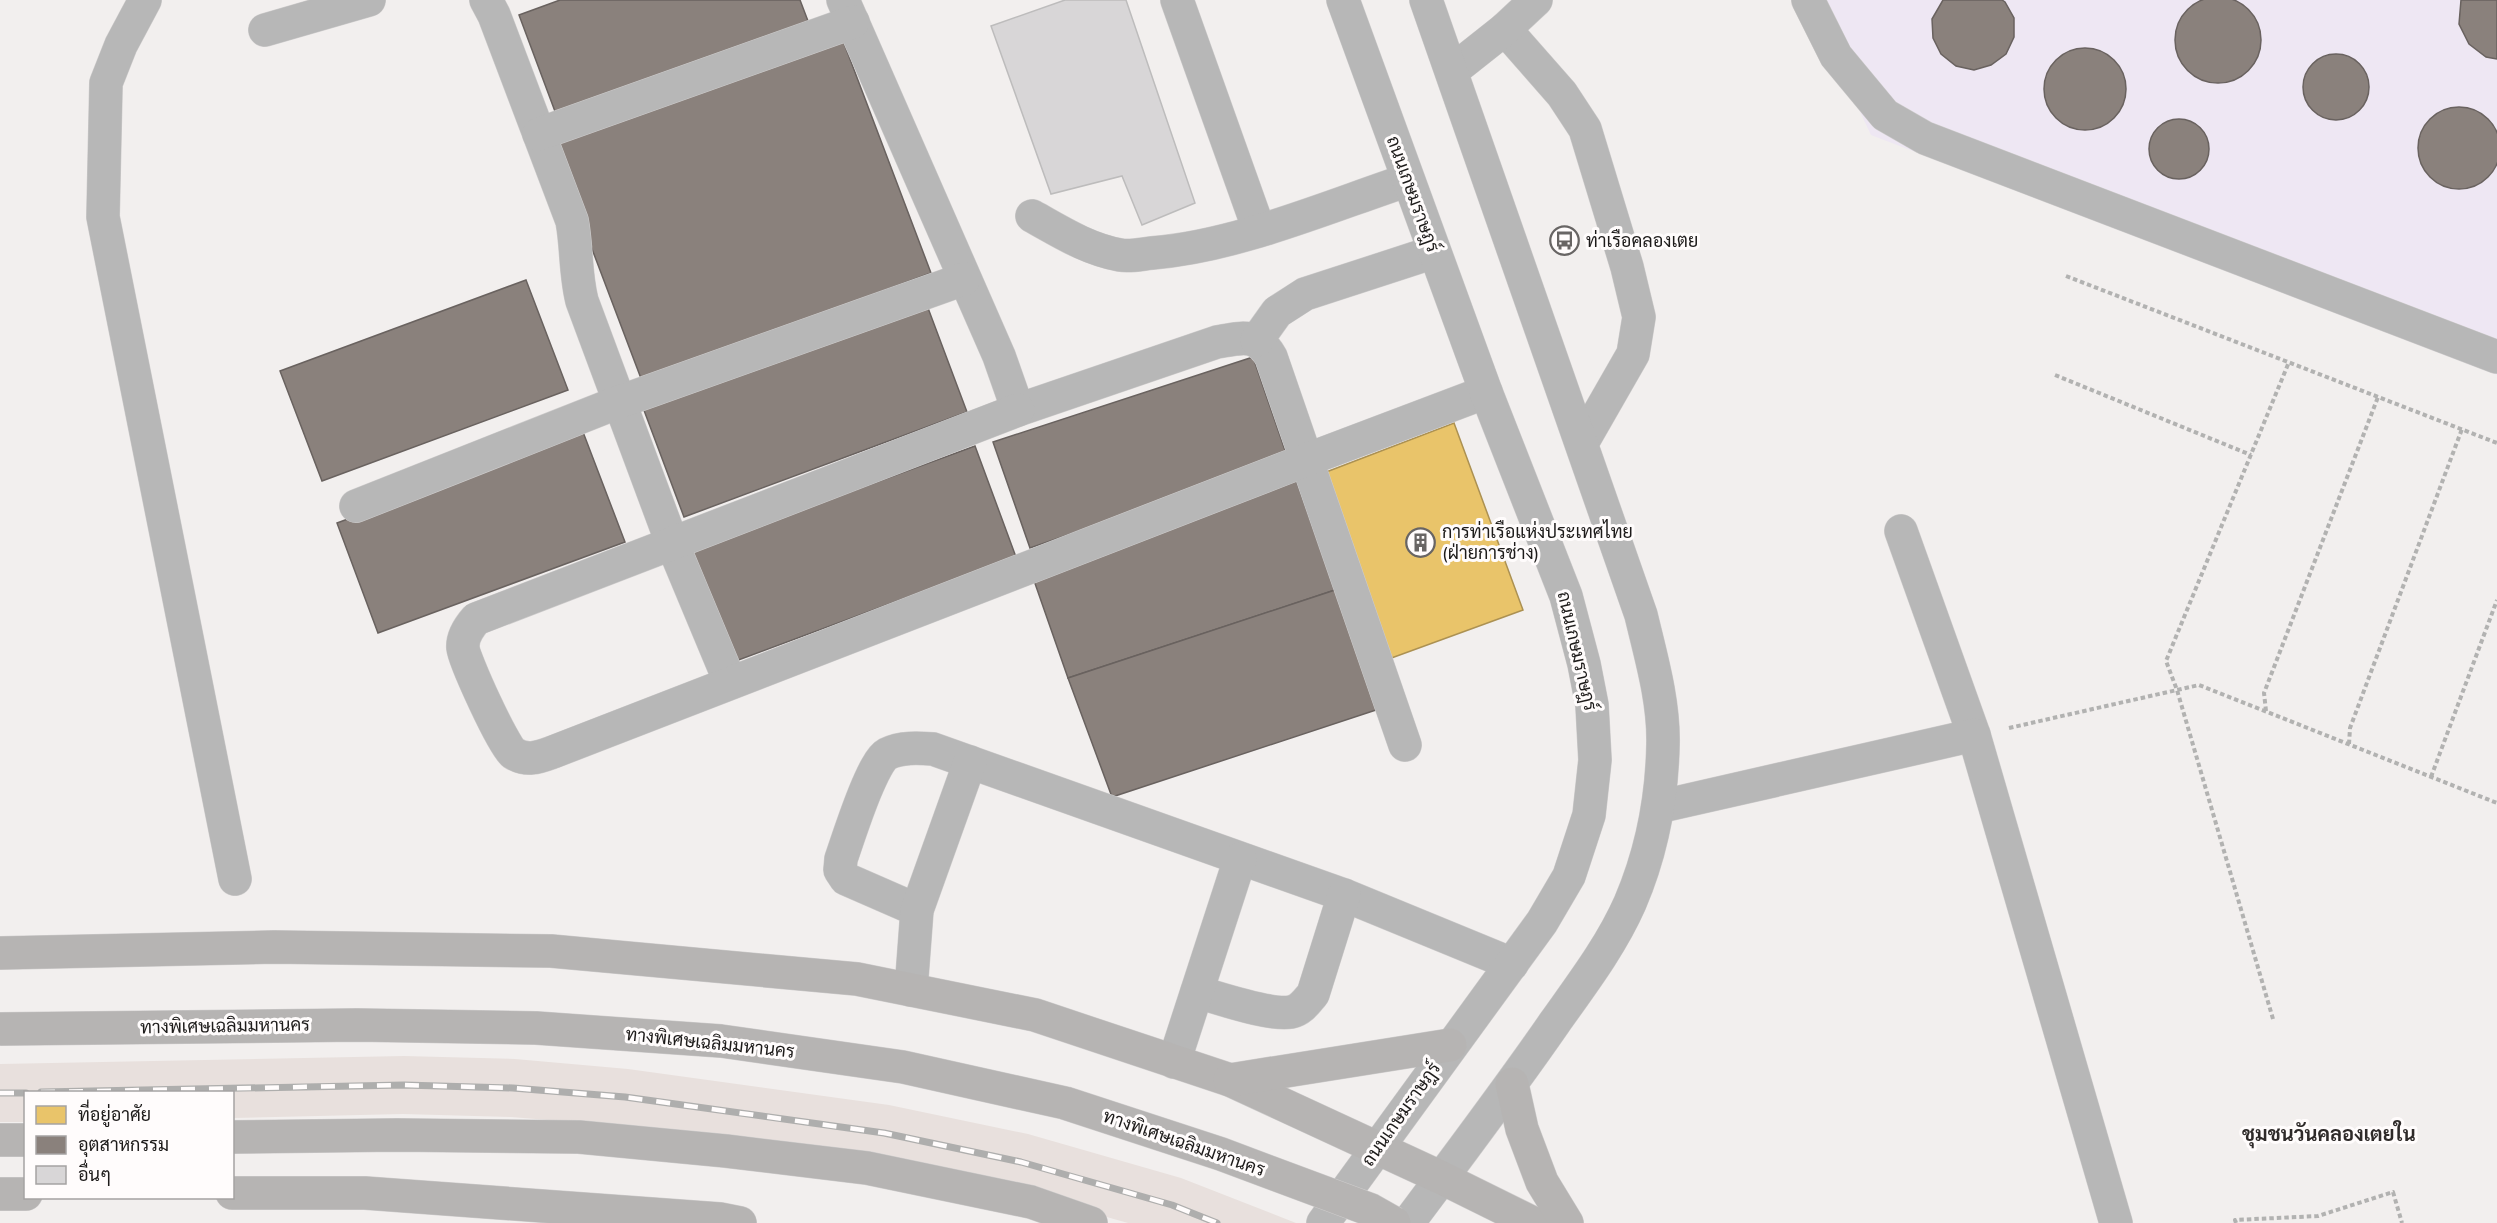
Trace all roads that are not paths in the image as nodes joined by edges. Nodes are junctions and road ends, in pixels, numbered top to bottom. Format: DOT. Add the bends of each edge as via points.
graph roads {
  1 [pos="145,0"];
  2 [pos="369,0"];
  3 [pos="1177,0"];
  4 [pos="1343,0"];
  5 [pos="1426,0"];
  6 [pos="1536,0"];
  7 [pos="1808,0"];
  8 [pos="489,1"];
  9 [pos="848,11"];
  10 [pos="1505,29"];
  11 [pos="264,30"];
  12 [pos="1452,71"];
  13 [pos="539,134"];
  14 [pos="1408,180"];
  15 [pos="1032,216"];
  16 [pos="1259,230"];
  17 [pos="1434,252"];
  18 [pos="963,279"];
  19 [pos="1257,340"];
  20 [pos="2497,357"];
  21 [pos="1486,392"];
  22 [pos="619,402"];
  23 [pos="1018,410"];
  24 [pos="1582,443"];
  25 [pos="1305,460"];
  26 [pos="356,506"];
  27 [pos="1901,531"];
  28 [pos="672,543"];
  29 [pos="730,682"];
  30 [pos="1974,735"];
  31 [pos="1405,745"];
  32 [pos="970,762"];
  33 [pos="1658,807"];
  34 [pos="1240,859"];
  35 [pos="235,879"];
  36 [pos="1344,895"];
  37 [pos="917,910"];
  38 [pos="0,953"];
  39 [pos="1512,964"];
  40 [pos="911,990"];
  41 [pos="1197,992"];
  42 [pos="0,1029"];
  43 [pos="1450,1045"];
  44 [pos="1174,1062"];
  45 [pos="1230,1080"];
  46 [pos="1512,1084"];
  47 [pos="234,1137"];
  48 [pos="0,1140"];
  49 [pos="24,1140"];
  50 [pos="1378,1148"];
  51 [pos="1442,1178"];
  52 [pos="234,1193"];
  53 [pos="0,1194"];
  54 [pos="24,1194"];
  55 [pos="740,1223"];
  56 [pos="1091,1223"];
  57 [pos="1323,1223"];
  58 [pos="1394,1223"];
  59 [pos="1408,1223"];
  60 [pos="1533,1223"];
  61 [pos="1567,1223"];
  62 [pos="2116,1223"];
  1 -- 35 [label="street" via="106,83 103,217"];
  2 -- 11 [label="street"];
  3 -- 16 [label="street"];
  4 -- 14 [label="street, ถนนเกษมราษฎร์"];
  5 -- 12 [label="street"];
  6 -- 10 [label="street"];
  7 -- 20 [label="street" via="1836,56 1885,115 1926,138"];
  8 -- 13 [label="street"];
  9 -- 13 [label="street"];
  9 -- 18 [label="street"];
  10 -- 12 [label="street"];
  10 -- 24 [label="street" via="1562,94 1585,129 1628,267 1639,316 1633,354"];
  12 -- 24 [label="street"];
  13 -- 22 [label="street" via="572,221 577,283"];
  14 -- 16 [label="street"];
  14 -- 17 [label="street, ถนนเกษมราษฎร์"];
  15 -- 16 [label="street" via="1087,247 1123,256 1210,244"];
  17 -- 19 [label="street" via="1305,294 1277,312"];
  17 -- 21 [label="street, ถนนเกษมราษฎร์"];
  18 -- 22 [label="street"];
  18 -- 23 [label="street" via="999,356"];
  19 -- 23 [label="street" via="1217,342"];
  19 -- 25 [label="street" via="1271,357"];
  21 -- 25 [label="street"];
  21 -- 39 [label="street, ถนนเกษมราษฎร์" via="1566,597 1593,705 1595,760 1589,815 1569,876"];
  22 -- 26 [label="street"];
  22 -- 28 [label="street"];
  23 -- 28 [label="street"];
  24 -- 33 [label="street" via="1641,615 1657,682 1663,743"];
  25 -- 29 [label="street"];
  25 -- 31 [label="street"];
  27 -- 30 [label="street"];
  28 -- 29 [label="street"];
  28 -- 29 [label="street" via="476,619 467,629 463,648 496,726 512,753 531,759"];
  30 -- 33 [label="street"];
  30 -- 62 [label="street"];
  32 -- 34 [label="street"];
  32 -- 37 [label="street"];
  32 -- 37 [label="street" via="933,748 909,748 886,754 874,769 841,859 840,870 846,879"];
  33 -- 46 [label="street" via="1630,903 1606,950"];
  34 -- 36 [label="street"];
  34 -- 41 [label="street"];
  36 -- 39 [label="street"];
  36 -- 41 [label="street" via="1313,994 1305,1005 1292,1012 1270,1011"];
  37 -- 40 [label="street"];
  38 -- 40 [label="highway" via="274,947 551,951 857,979"];
  39 -- 43 [label="street, ถนนเกษมราษฎร์"];
  40 -- 44 [label="highway" via="1035,1015"];
  41 -- 44 [label="street"];
  42 -- 58 [label="highway, ทางพิเศษเฉลิมมหานคร, bridge" via="369,1025 536,1028 722,1041 903,1066 1065,1103 1221,1154 1371,1210"];
  43 -- 45 [label="highway"];
  43 -- 50 [label="street, ถนนเกษมราษฎร์"];
  44 -- 45 [label="highway"];
  45 -- 50 [label="highway"];
  46 -- 51 [label="street"];
  46 -- 61 [label="highway" via="1522,1129 1542,1182"];
  47 -- 56 [label="highway" via="579,1137 726,1150 867,1168 1031,1202"];
  48 -- 49 [label="highway"];
  50 -- 51 [label="highway"];
  50 -- 57 [label="street, ถนนเกษมราษฎร์"];
  51 -- 59 [label="street"];
  51 -- 60 [label="highway"];
  52 -- 55 [label="highway" via="365,1193"];
  53 -- 54 [label="highway"];
}
